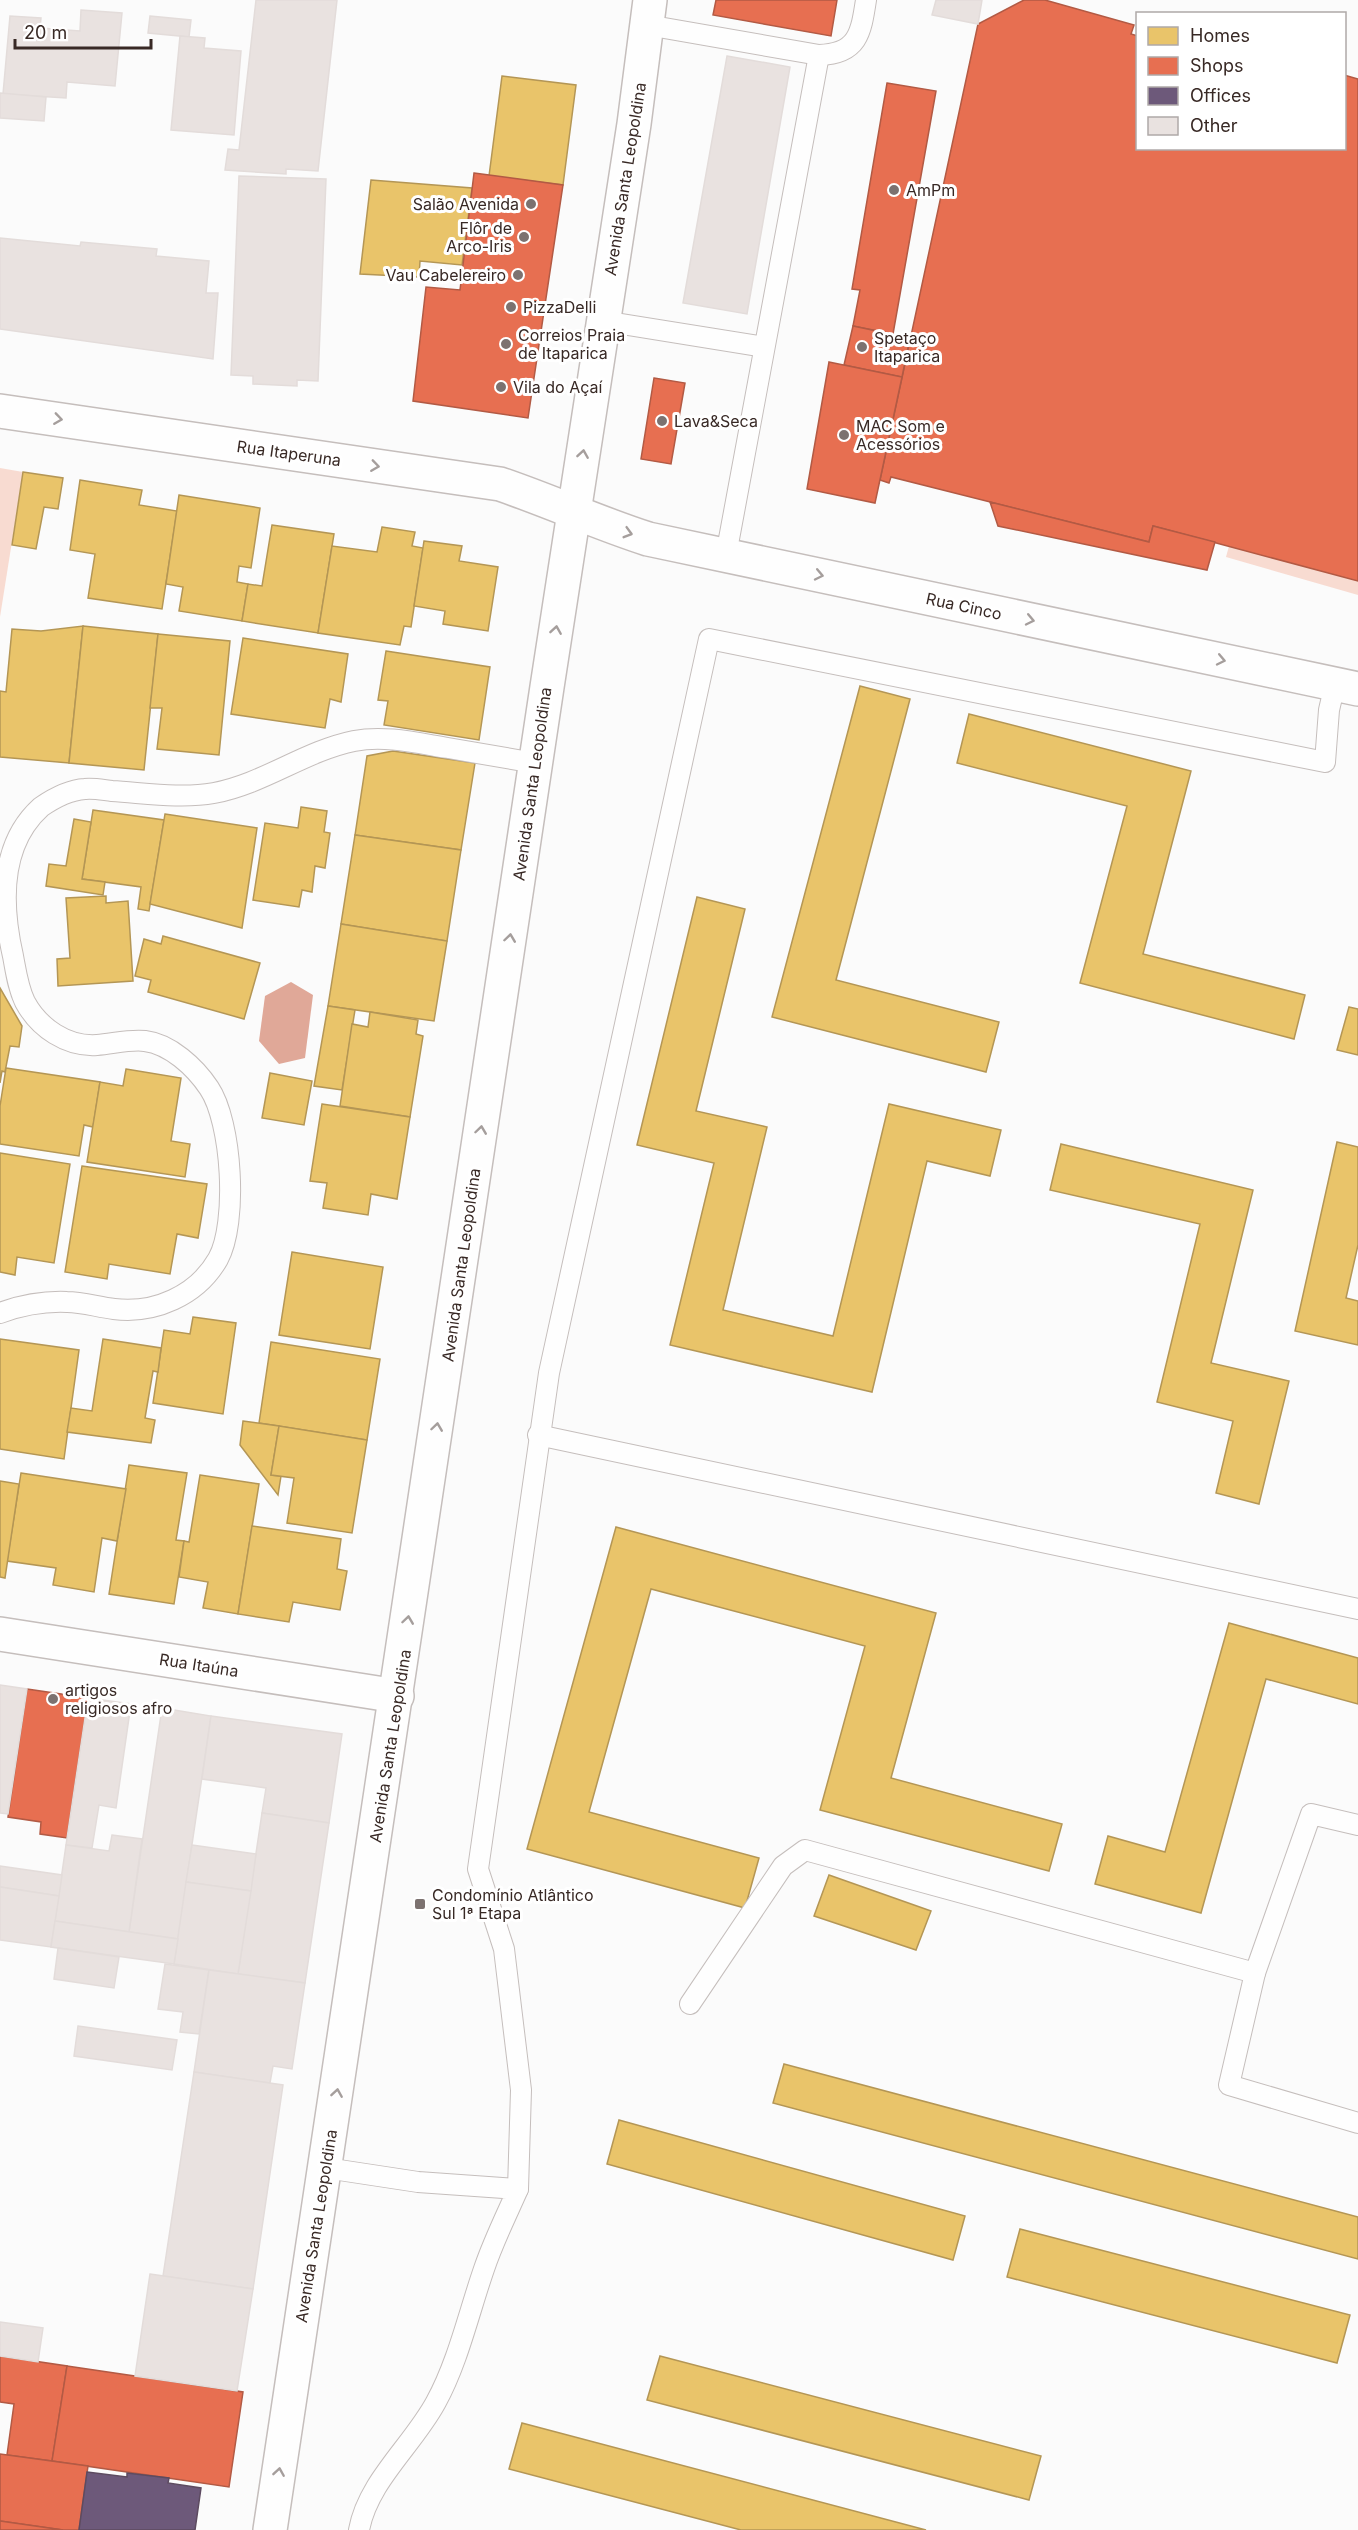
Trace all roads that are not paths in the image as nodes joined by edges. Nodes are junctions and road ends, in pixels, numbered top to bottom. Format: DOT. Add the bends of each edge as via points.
graph roads {
  1 [pos="866,0"];
  2 [pos="648,13"];
  3 [pos="819,55"];
  4 [pos="603,321"];
  5 [pos="764,347"];
  6 [pos="0,411"];
  7 [pos="574,512"];
  8 [pos="726,555"];
  9 [pos="1347,687"];
  10 [pos="536,763"];
  11 [pos="0,1313"];
  12 [pos="538,1435"];
  13 [pos="1358,1609"];
  14 [pos="0,1634"];
  15 [pos="397,1696"];
  16 [pos="1358,1825"];
  17 [pos="1256,1972"];
  18 [pos="690,2004"];
  19 [pos="1358,2123"];
  20 [pos="326,2168"];
  21 [pos="518,2189"];
  22 [pos="270,2530"];
  23 [pos="359,2530"];
  1 -- 3 [label="lane" via="861,31 854,42 832,55"];
  2 -- 3 [label="lane"];
  2 -- 4 [label="street, Avenida Santa Leopoldina"];
  3 -- 5 [label="lane"];
  4 -- 5 [label="lane"];
  7 -- 4 [label="street, Avenida Santa Leopoldina, one-way"];
  5 -- 8 [label="lane"];
  6 -- 7 [label="street, Rua Itaperuna, one-way" via="500,484"];
  7 -- 8 [label="street, Rua Cinco, one-way" via="648,539"];
  10 -- 7 [label="street, Avenida Santa Leopoldina, one-way"];
  8 -- 9 [label="street, Rua Cinco, one-way"];
  9 -- 12 [label="lane" via="1329,710 1324,762 709,639"];
  10 -- 11 [label="lane" via="398,740 355,741 316,753 255,781 212,793 85,789 66,793 32,814 9,848 1,890 2,911 25,1001 46,1028 60,1037 92,1046 145,1041 183,1059 198,1074 211,1091 225,1130 230,1212 227,1237 217,1260 184,1295 162,1305 139,1310 69,1302 36,1303"];
  15 -- 10 [label="street, Avenida Santa Leopoldina, one-way"];
  12 -- 13 [label="lane"];
  12 -- 21 [label="lane" via="478,1869 504,1950 521,2090"];
  14 -- 15 [label="street, Rua Itaúna"];
  20 -- 15 [label="street, Avenida Santa Leopoldina, one-way"];
  16 -- 17 [label="lane" via="1311,1814"];
  17 -- 18 [label="lane" via="805,1850 783,1866"];
  17 -- 19 [label="lane" via="1229,2085"];
  20 -- 21 [label="lane" via="418,2182"];
  22 -- 20 [label="street, Avenida Santa Leopoldina, one-way"];
  21 -- 23 [label="lane" via="484,2267 436,2402 388,2470 362,2515"];
}
